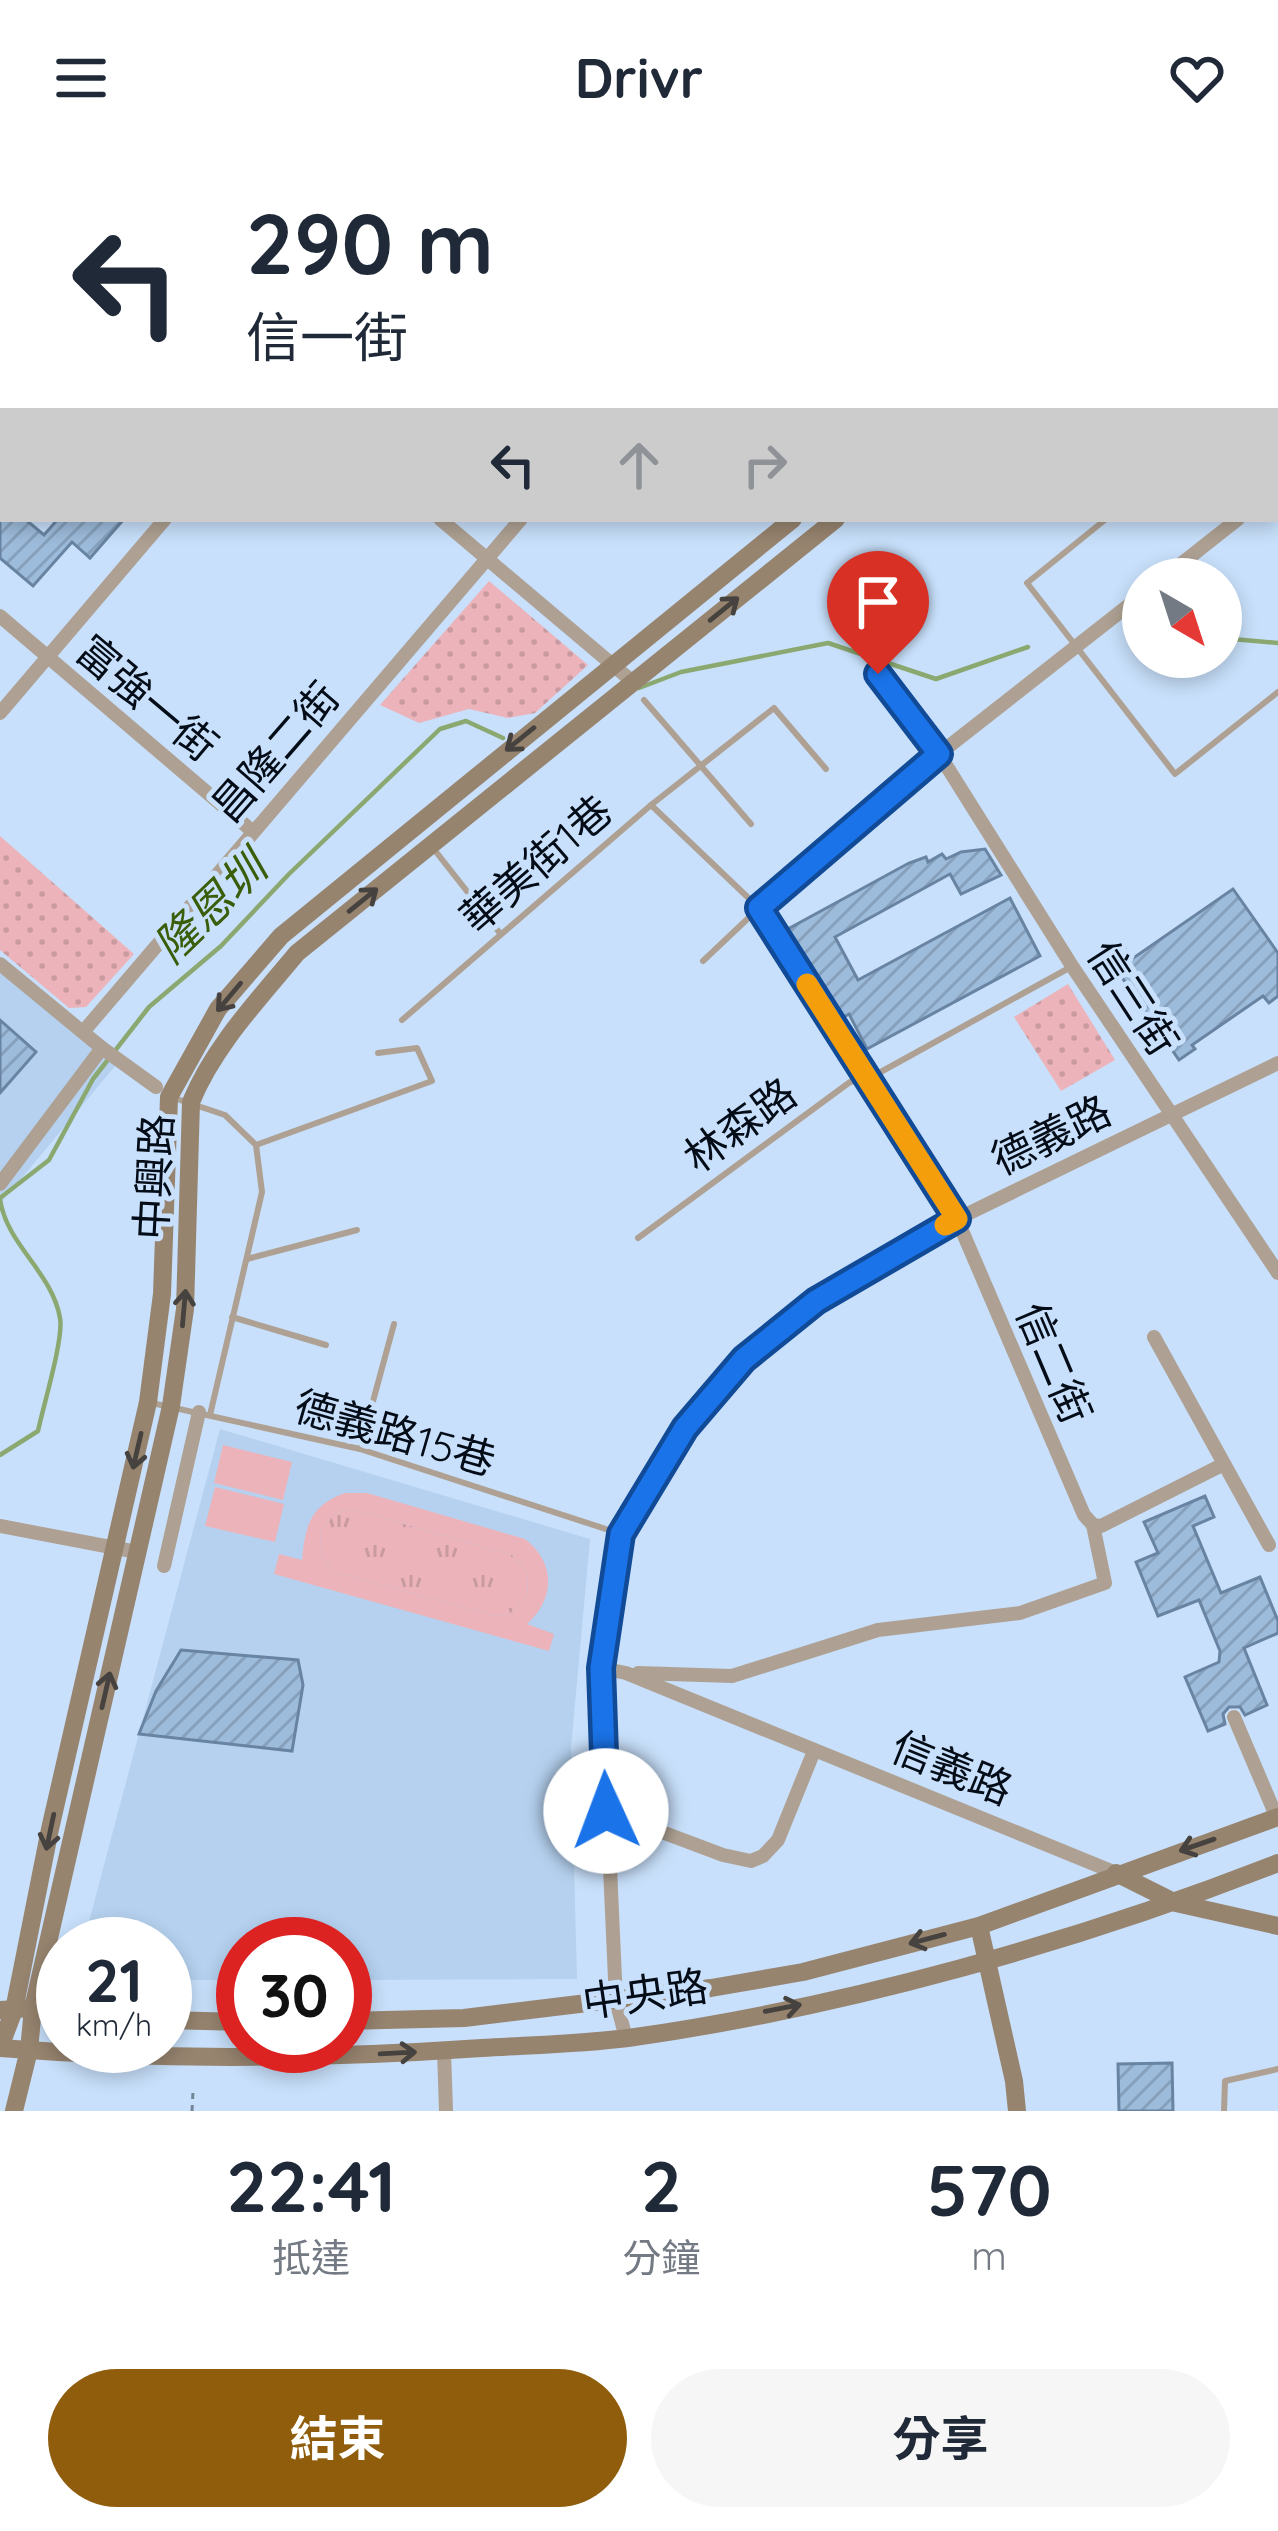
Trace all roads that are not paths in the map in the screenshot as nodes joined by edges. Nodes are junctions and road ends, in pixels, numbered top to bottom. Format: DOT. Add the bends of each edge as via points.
graph roads {
  1 [pos="162,522"];
  2 [pos="443,522"];
  3 [pos="517,522"];
  4 [pos="789,522"];
  5 [pos="832,522"];
  6 [pos="1102,522"];
  7 [pos="1234,522"];
  8 [pos="1189,558"];
  9 [pos="486,559"];
  10 [pos="1122,611"];
  11 [pos="0,616"];
  12 [pos="1075,648"];
  13 [pos="47,657"];
  14 [pos="611,665"];
  15 [pos="878,674"];
  16 [pos="633,682"];
  17 [pos="1278,692"];
  18 [pos="644,700"];
  19 [pos="0,712"];
  20 [pos="939,754"];
  21 [pos="698,767"];
  22 [pos="826,769"];
  23 [pos="651,805"];
  24 [pos="751,824"];
  25 [pos="251,830"];
  26 [pos="431,845"];
  27 [pos="759,908"];
  28 [pos="500,933"];
  29 [pos="703,961"];
  30 [pos="0,964"];
  31 [pos="1072,967"];
  32 [pos="402,1021"];
  33 [pos="82,1032"];
  34 [pos="104,1049"];
  35 [pos="378,1053"];
  36 [pos="1278,1064"];
  37 [pos="868,1079"];
  38 [pos="163,1092"];
  39 [pos="191,1102"];
  40 [pos="1169,1113"];
  41 [pos="256,1144"];
  42 [pos="0,1184"];
  43 [pos="957,1219"];
  44 [pos="357,1230"];
  45 [pos="638,1238"];
  46 [pos="247,1259"];
  47 [pos="1278,1273"];
  48 [pos="232,1317"];
  49 [pos="394,1324"];
  50 [pos="1154,1337"];
  51 [pos="326,1345"];
  52 [pos="148,1402"];
  53 [pos="171,1406"];
  54 [pos="205,1413"];
  55 [pos="360,1449"];
  56 [pos="1224,1464"];
  57 [pos="1097,1525"];
  58 [pos="0,1526"];
  59 [pos="621,1534"];
  60 [pos="1269,1545"];
  61 [pos="114,1546"];
  62 [pos="137,1552"];
  63 [pos="164,1566"];
  64 [pos="601,1668"];
  65 [pos="626,1673"];
  66 [pos="1234,1717"];
  67 [pos="814,1751"];
  68 [pos="606,1811"];
  69 [pos="1277,1818"];
  70 [pos="1278,1863"];
  71 [pos="1116,1873"];
  72 [pos="1176,1903"];
  73 [pos="979,1926"];
  74 [pos="1278,1926"];
  75 [pos="987,1960"];
  76 [pos="616,2001"];
  77 [pos="16,2009"];
  78 [pos="372,2020"];
  79 [pos="626,2038"];
  80 [pos="0,2048"];
  81 [pos="29,2050"];
  82 [pos="444,2051"];
  83 [pos="1278,2069"];
  84 [pos="14,2111"];
  85 [pos="446,2111"];
  86 [pos="1017,2111"];
  87 [pos="1224,2111"];
  1 -- 13 [label="street"];
  2 -- 9 [label="street"];
  3 -- 9 [label="street, 昌隆二街"];
  4 -- 14 [label="street, 中興路"];
  16 -- 5 [label="street, 中興路, one-way"];
  6 -- 12 [label="lane" via="1027,583"];
  7 -- 8 [label="street"];
  9 -- 14 [label="street"];
  9 -- 25 [label="street, 昌隆二街"];
  10 -- 12 [label="street"];
  11 -- 13 [label="street, 富強一街"];
  12 -- 17 [label="lane" via="1175,774"];
  12 -- 20 [label="street"];
  13 -- 19 [label="street"];
  13 -- 25 [label="street, 富強一街"];
  14 -- 16 [label="street"];
  14 -- 38 [label="street, 中興路, one-way" via="281,936 218,1009"];
  15 -- 20 [label="street, 信三街"];
  16 -- 26 [label="street, 中興路"];
  18 -- 21 [label="lane"];
  20 -- 27 [label="street"];
  20 -- 31 [label="street, 信三街"];
  21 -- 22 [label="lane" via="774,708"];
  21 -- 23 [label="lane"];
  21 -- 24 [label="lane"];
  23 -- 27 [label="lane, 華美街1巷"];
  23 -- 28 [label="lane, 華美街1巷"];
  25 -- 33 [label="street, 昌隆二街"];
  26 -- 28 [label="lane"];
  39 -- 26 [label="street, 中興路, one-way" via="237,1025 297,953"];
  27 -- 29 [label="lane"];
  27 -- 37 [label="street, 信二街"];
  28 -- 32 [label="lane, 華美街1巷"];
  30 -- 33 [label="street"];
  31 -- 37 [label="lane, 林森路"];
  31 -- 40 [label="street, 信三街"];
  33 -- 34 [label="street"];
  34 -- 38 [label="street"];
  34 -- 42 [label="street"];
  35 -- 41 [label="lane" via="417,1048 432,1081"];
  36 -- 40 [label="street, 德義路"];
  37 -- 43 [label="street, 信二街"];
  37 -- 45 [label="lane, 林森路" via="850,1082"];
  38 -- 39 [label="lane"];
  38 -- 52 [label="street, 中興路" via="162,1294"];
  39 -- 41 [label="lane" via="225,1115"];
  53 -- 39 [label="street, 中興路, one-way" via="185,1310"];
  40 -- 43 [label="street, 德義路"];
  40 -- 47 [label="street, 信三街"];
  41 -- 46 [label="lane" via="262,1192"];
  43 -- 57 [label="street, 信二街" via="1084,1515"];
  43 -- 59 [label="street, 德義路" via="816,1301 744,1359 685,1428"];
  44 -- 46 [label="lane"];
  46 -- 48 [label="lane"];
  48 -- 51 [label="lane"];
  48 -- 54 [label="lane"];
  49 -- 55 [label="lane"];
  50 -- 56 [label="street"];
  52 -- 53 [label="lane, 德義路15巷"];
  52 -- 61 [label="street, 中興路, one-way"];
  53 -- 54 [label="lane, 德義路15巷"];
  53 -- 62 [label="street, 中興路"];
  54 -- 55 [label="lane, 德義路15巷"];
  54 -- 63 [label="street"];
  55 -- 59 [label="lane, 德義路15巷"];
  56 -- 57 [label="street"];
  56 -- 60 [label="street"];
  57 -- 65 [label="street, 信二街" via="1105,1583 1020,1613 878,1630 732,1676"];
  58 -- 61 [label="street"];
  59 -- 64 [label="street, 德義路"];
  61 -- 62 [label="street"];
  61 -- 77 [label="street, 中興路, one-way"];
  77 -- 62 [label="street, 中興路, one-way"];
  64 -- 65 [label="street, 信義路"];
  64 -- 68 [label="street, 德義路"];
  65 -- 67 [label="street, 信義路"];
  66 -- 69 [label="street"];
  67 -- 68 [label="street" via="778,1840 751,1861"];
  67 -- 71 [label="street, 信義路"];
  68 -- 76 [label="street, 德義路"];
  69 -- 71 [label="street, 中央路, one-way"];
  70 -- 72 [label="street, 中央路"];
  71 -- 72 [label="street, 信義路"];
  71 -- 73 [label="street, 中央路"];
  72 -- 74 [label="street, 信義路"];
  72 -- 75 [label="street, 中央路"];
  73 -- 75 [label="street"];
  73 -- 76 [label="street, 中央路, one-way" via="803,1972"];
  79 -- 75 [label="street, 中央路, one-way"];
  75 -- 86 [label="street"];
  76 -- 78 [label="street, 中央路"];
  76 -- 79 [label="street, 德義路"];
  77 -- 80 [label="street, 中興路"];
  77 -- 81 [label="street, 中興路"];
  79 -- 82 [label="street, 中央路"];
  80 -- 81 [label="street, 中央路"];
  81 -- 82 [label="street, 中央路, one-way" via="188,2059"];
  81 -- 84 [label="street, 中興路"];
  82 -- 85 [label="street"];
  83 -- 87 [label="lane" via="1225,2081"];
}
